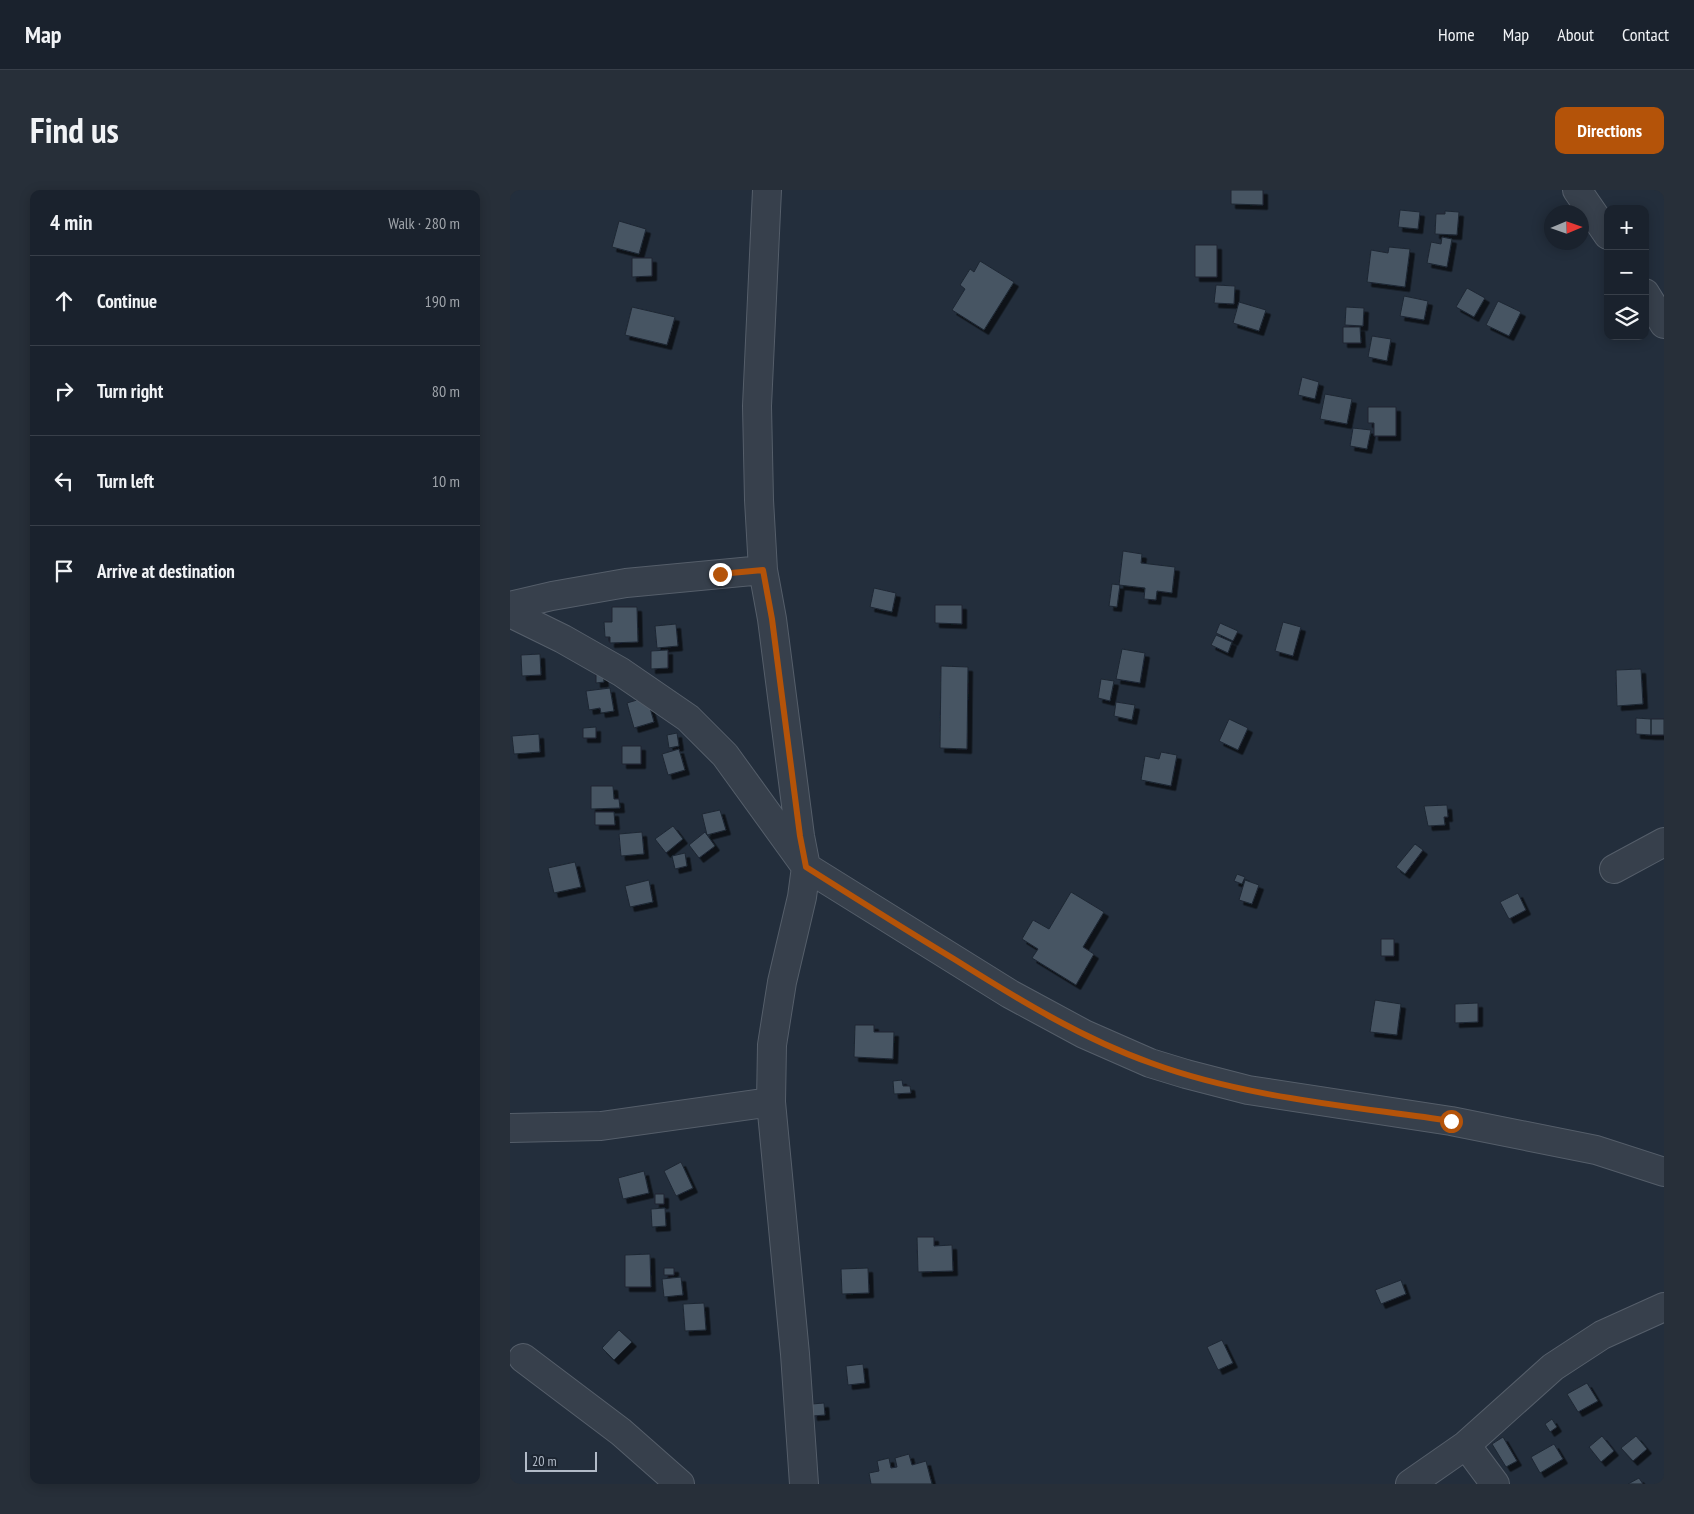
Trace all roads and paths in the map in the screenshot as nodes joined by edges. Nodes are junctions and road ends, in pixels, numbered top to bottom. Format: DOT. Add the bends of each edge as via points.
graph roads {
  1 [pos="767,190"];
  2 [pos="1577,190"];
  3 [pos="1604,229"];
  4 [pos="1646,295"];
  5 [pos="1664,324"];
  6 [pos="763,570"];
  7 [pos="510,606"];
  8 [pos="510,613"];
  9 [pos="1664,842"];
  10 [pos="806,867"];
  11 [pos="1614,869"];
  12 [pos="771,1102"];
  13 [pos="510,1128"];
  14 [pos="1664,1172"];
  15 [pos="1664,1307"];
  16 [pos="523,1358"];
  17 [pos="1466,1445"];
  18 [pos="680,1484"];
  19 [pos="804,1484"];
  20 [pos="1410,1484"];
  21 [pos="1495,1484"];
  1 -- 6 [label="street" via="757,406"];
  2 -- 3 [label="street"];
  4 -- 5 [label="street"];
  6 -- 7 [label="street" via="626,583"];
  6 -- 10 [label="street"];
  8 -- 10 [label="street" via="621,672 688,718 725,755"];
  9 -- 11 [label="street"];
  10 -- 12 [label="street" via="782,982 774,1036"];
  10 -- 14 [label="street" via="1010,994 1084,1034 1150,1063 1248,1090 1451,1121 1596,1150"];
  12 -- 13 [label="street" via="601,1126"];
  12 -- 19 [label="street"];
  15 -- 17 [label="street" via="1602,1335 1553,1367"];
  16 -- 18 [label="street" via="621,1432"];
  17 -- 20 [label="street"];
  17 -- 21 [label="street"];
}
